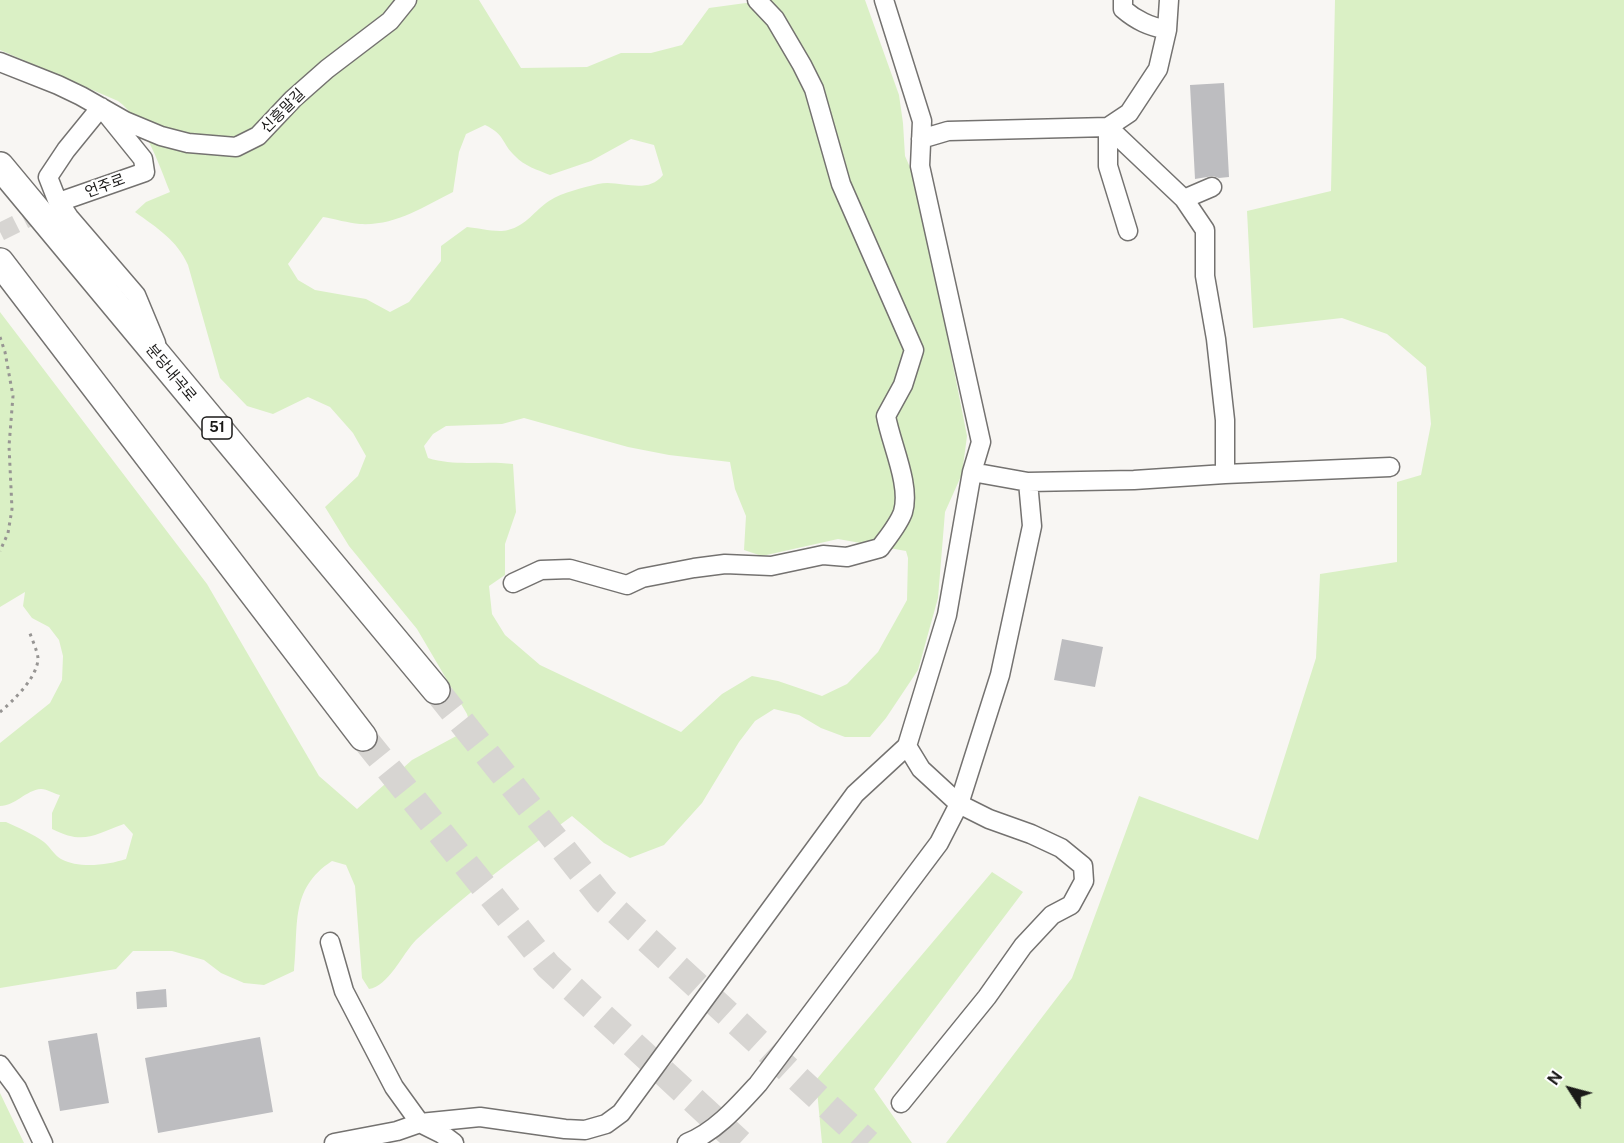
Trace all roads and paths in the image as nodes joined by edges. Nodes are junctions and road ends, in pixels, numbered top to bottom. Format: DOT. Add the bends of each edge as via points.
graph roads {
  1 [pos="407,0"];
  2 [pos="757,0"];
  3 [pos="884,0"];
  4 [pos="1123,0"];
  5 [pos="1169,0"];
  6 [pos="1167,30"];
  7 [pos="0,62"];
  8 [pos="101,106"];
  9 [pos="1108,127"];
  10 [pos="921,139"];
  11 [pos="0,166"];
  12 [pos="1212,187"];
  13 [pos="1184,199"];
  14 [pos="58,203"];
  15 [pos="1128,231"];
  16 [pos="0,262"];
  17 [pos="0,337"];
  18 [pos="166,366"];
  19 [pos="1390,467"];
  20 [pos="972,472"];
  21 [pos="1225,474"];
  22 [pos="1028,482"];
  23 [pos="0,551"];
  24 [pos="513,583"];
  25 [pos="29,631"];
  26 [pos="436,690"];
  27 [pos="0,712"];
  28 [pos="363,737"];
  29 [pos="907,746"];
  30 [pos="959,804"];
  31 [pos="330,942"];
  32 [pos="0,1065"];
  33 [pos="901,1103"];
  34 [pos="420,1123"];
  35 [pos="43,1143"];
  36 [pos="334,1143"];
  37 [pos="454,1143"];
  38 [pos="687,1143"];
  1 -- 8 [label="lane, 신흥말길" via="390,21 327,69 258,136 236,147 188,143 161,136"];
  2 -- 24 [label="lane" via="775,19 813,89 841,184 914,350 903,385 886,416 901,472 903,513 880,548 847,557 823,555 771,566 725,564 642,578 627,585 570,569 541,570"];
  3 -- 10 [label="lane" via="922,121"];
  4 -- 6 [label="lane" via="1123,9 1134,18"];
  5 -- 6 [label="lane"];
  6 -- 9 [label="lane" via="1158,69 1129,113"];
  7 -- 8 [label="lane, 신흥말길"];
  8 -- 14 [label="lane" via="48,177"];
  8 -- 14 [label="lane, 언주로" via="143,159 145,172"];
  9 -- 10 [label="lane" via="948,131"];
  9 -- 13 [label="lane"];
  9 -- 15 [label="lane" via="1108,166"];
  10 -- 20 [label="lane" via="920,165 981,442"];
  11 -- 18 [label="highway, 분당내곡로 / 51"];
  12 -- 13 [label="lane"];
  13 -- 21 [label="lane" via="1205,230 1205,276 1225,420"];
  14 -- 18 [label="lane" via="136,295"];
  16 -- 28 [label="highway"];
  17 -- 23 [label="path" via="13,396 9,446 12,509"];
  18 -- 26 [label="highway, 분당내곡로 / 51"];
  19 -- 21 [label="lane"];
  20 -- 22 [label="lane"];
  20 -- 29 [label="lane" via="947,615"];
  21 -- 22 [label="lane"];
  22 -- 30 [label="lane" via="1030,537 1000,675"];
  25 -- 27 [label="path" via="38,659 17,698"];
  29 -- 30 [label="lane" via="921,769"];
  29 -- 34 [label="lane" via="855,794 621,1113 606,1124 585,1130 480,1117"];
  30 -- 33 [label="lane" via="1061,848 1083,866 1084,882 1071,905 1052,915 1023,946"];
  30 -- 38 [label="lane" via="939,843 758,1084 702,1137"];
  31 -- 34 [label="lane" via="344,991 394,1087"];
  32 -- 35 [label="lane" via="17,1088"];
  34 -- 36 [label="lane"];
  34 -- 37 [label="lane"];
}
